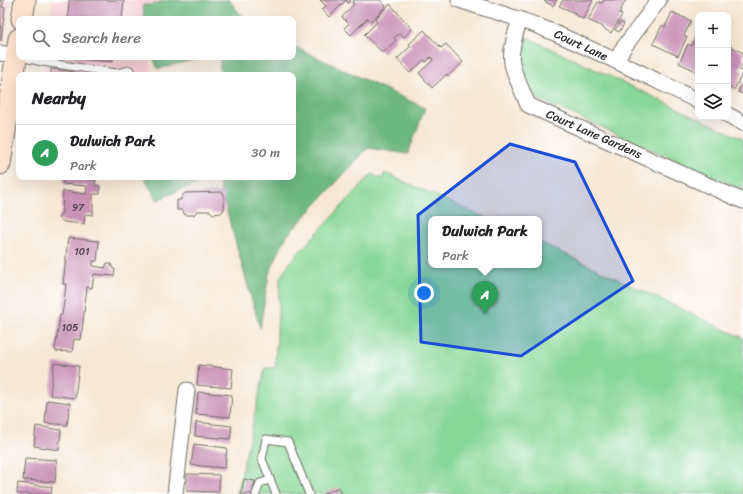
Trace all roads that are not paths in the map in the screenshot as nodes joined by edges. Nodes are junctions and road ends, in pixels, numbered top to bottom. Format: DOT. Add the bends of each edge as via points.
graph roads {
  1 [pos="25,0"];
  2 [pos="459,0"];
  3 [pos="659,0"];
  4 [pos="22,16"];
  5 [pos="520,19"];
  6 [pos="15,52"];
  7 [pos="37,60"];
  8 [pos="616,61"];
  9 [pos="130,70"];
  10 [pos="109,72"];
  11 [pos="121,72"];
  12 [pos="695,100"];
  13 [pos="731,116"];
  14 [pos="743,122"];
  15 [pos="0,164"];
  16 [pos="743,201"];
  17 [pos="187,390"];
  18 [pos="270,480"];
  19 [pos="175,494"];
  20 [pos="256,494"];
  21 [pos="276,494"];
  22 [pos="309,494"];
  1 -- 4 [label="street"];
  2 -- 5 [label="street, Court Lane"];
  3 -- 8 [label="street"];
  5 -- 8 [label="street, Court Lane"];
  5 -- 16 [label="street, Court Lane Gardens" via="511,48 511,63 528,105"];
  6 -- 15 [label="street"];
  7 -- 10 [label="lane"];
  8 -- 12 [label="street, Court Lane"];
  9 -- 11 [label="lane"];
  13 -- 14 [label="street"];
  17 -- 19 [label="street"];
  18 -- 20 [label="lane" via="260,483"];
  18 -- 21 [label="lane"];
  18 -- 22 [label="lane" via="262,458 266,439 288,442"];
}
